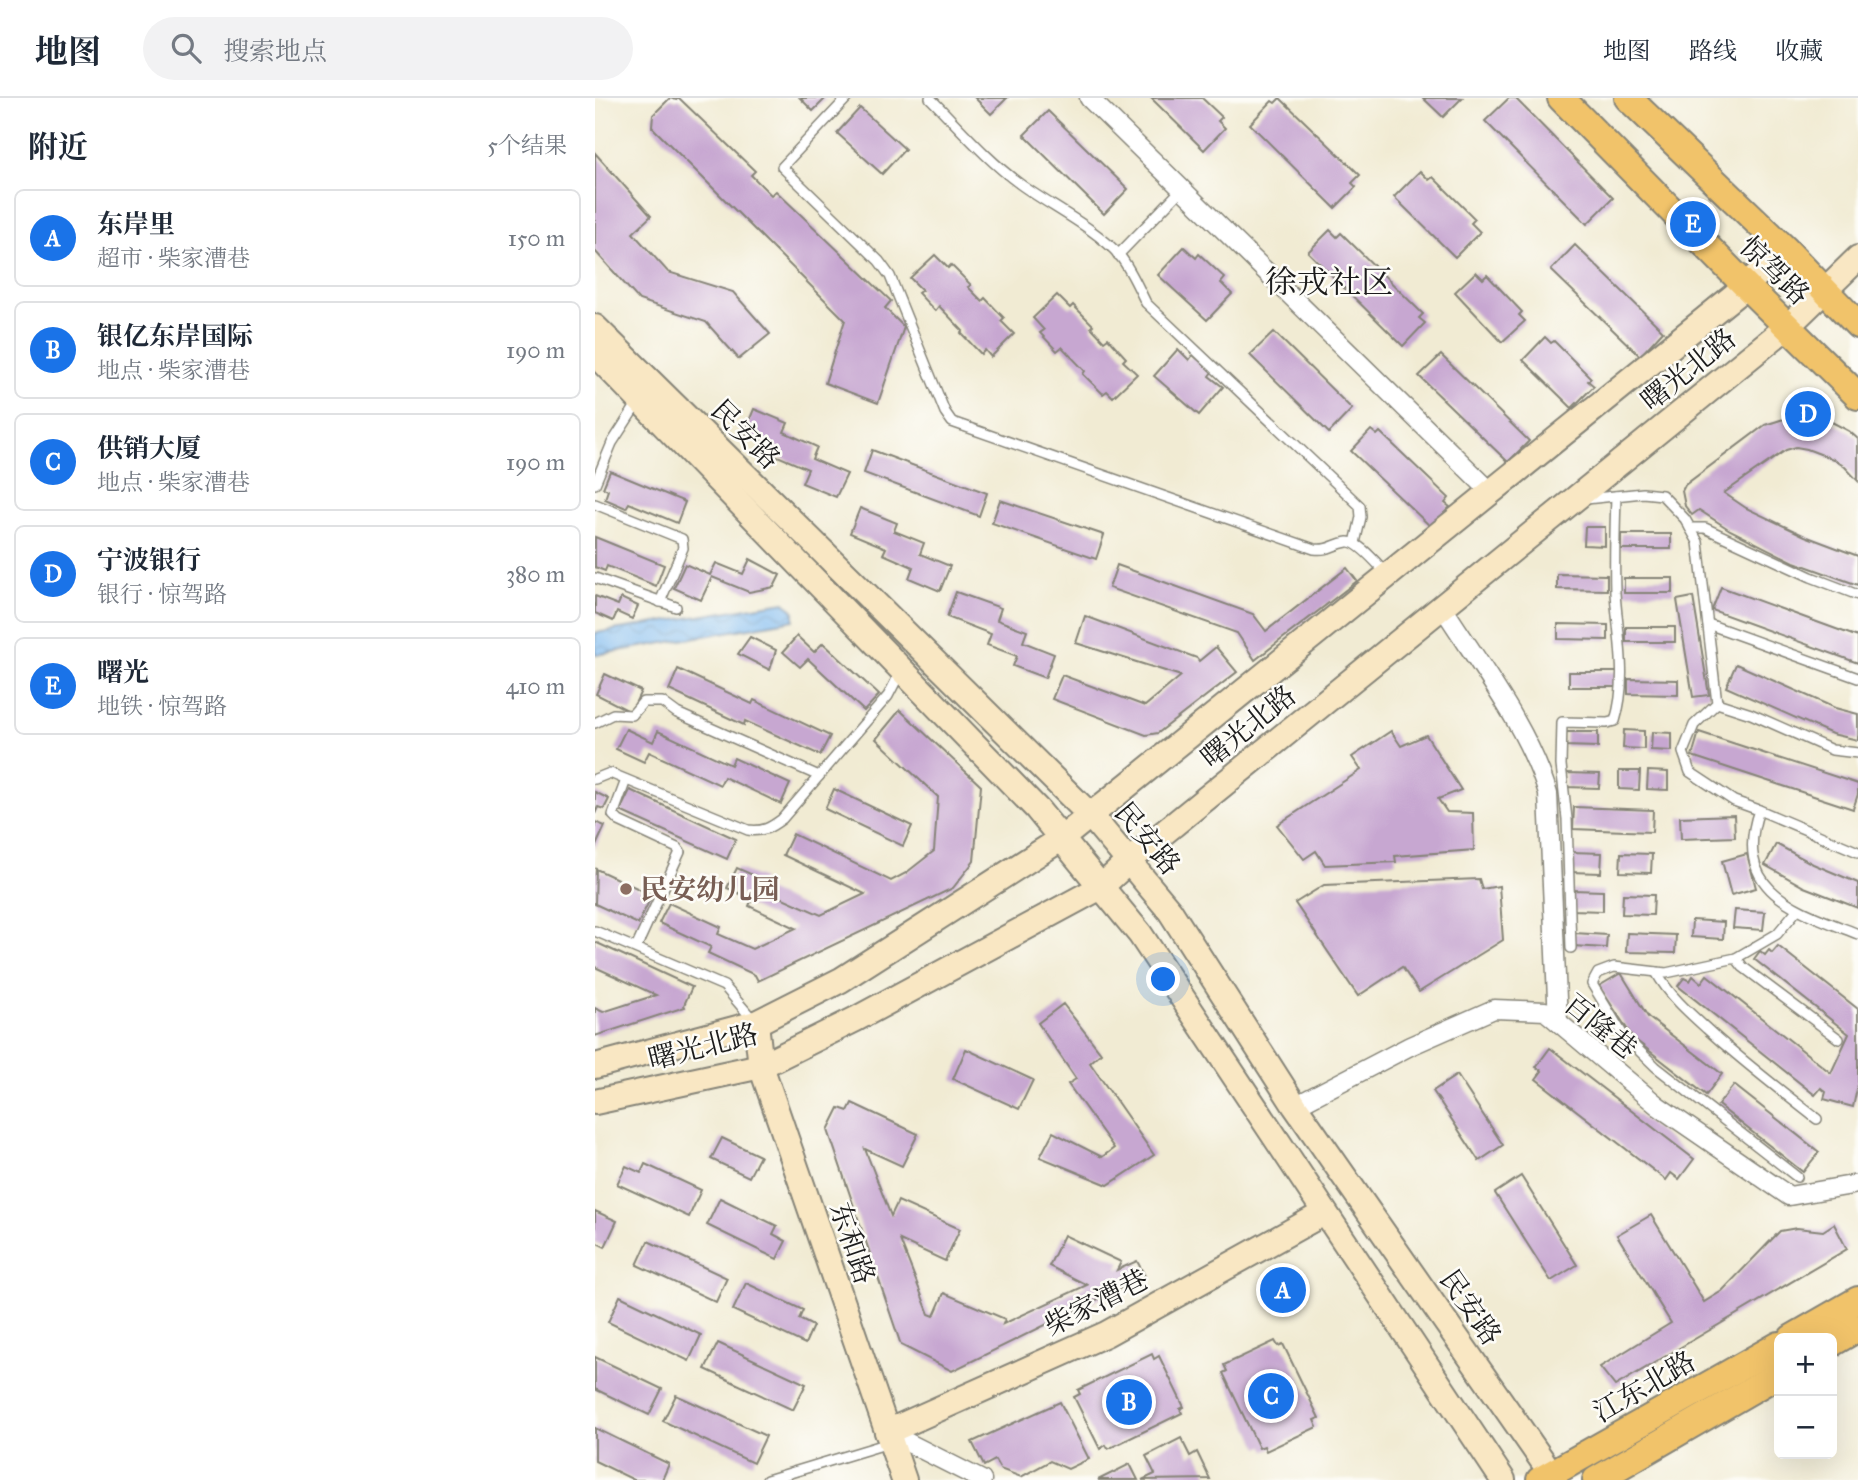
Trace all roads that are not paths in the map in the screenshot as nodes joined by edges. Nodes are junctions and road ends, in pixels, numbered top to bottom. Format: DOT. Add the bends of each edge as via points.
graph roads {
  1 [pos="846,98"];
  2 [pos="930,98"];
  3 [pos="1090,98"];
  4 [pos="1561,98"];
  5 [pos="1628,98"];
  6 [pos="1182,189"];
  7 [pos="1784,248"];
  8 [pos="1118,255"];
  9 [pos="1858,258"];
  10 [pos="1746,286"];
  11 [pos="1825,291"];
  12 [pos="1788,326"];
  13 [pos="1858,326"];
  14 [pos="595,327"];
  15 [pos="595,354"];
  16 [pos="1858,396"];
  17 [pos="639,400"];
  18 [pos="595,484"];
  19 [pos="1491,492"];
  20 [pos="1616,496"];
  21 [pos="1573,501"];
  22 [pos="595,504"];
  23 [pos="1690,528"];
  24 [pos="1355,543"];
  25 [pos="1388,575"];
  26 [pos="595,578"];
  27 [pos="1858,595"];
  28 [pos="660,602"];
  29 [pos="1443,606"];
  30 [pos="676,607"];
  31 [pos="1708,624"];
  32 [pos="902,670"];
  33 [pos="1858,678"];
  34 [pos="1717,703"];
  35 [pos="595,723"];
  36 [pos="1858,753"];
  37 [pos="819,776"];
  38 [pos="595,779"];
  39 [pos="626,780"];
  40 [pos="1759,810"];
  41 [pos="1090,815"];
  42 [pos="1061,839"];
  43 [pos="1858,852"];
  44 [pos="1129,861"];
  45 [pos="1101,887"];
  46 [pos="1797,910"];
  47 [pos="595,931"];
  48 [pos="1858,934"];
  49 [pos="636,948"];
  50 [pos="1571,948"];
  51 [pos="1736,958"];
  52 [pos="1656,972"];
  53 [pos="1557,1022"];
  54 [pos="756,1023"];
  55 [pos="1839,1039"];
  56 [pos="595,1066"];
  57 [pos="761,1066"];
  58 [pos="595,1102"];
  59 [pos="1295,1106"];
  60 [pos="1817,1119"];
  61 [pos="1797,1177"];
  62 [pos="1858,1184"];
  63 [pos="1324,1213"];
  64 [pos="1858,1300"];
  65 [pos="1858,1328"];
  66 [pos="1801,1333"];
  67 [pos="1837,1340"];
  68 [pos="1774,1348"];
  69 [pos="1774,1377"];
  70 [pos="889,1437"];
  71 [pos="1545,1477"];
  72 [pos="767,1480"];
  73 [pos="904,1480"];
  74 [pos="982,1480"];
  75 [pos="1503,1480"];
  76 [pos="1596,1480"];
  1 -- 24 [label="lane" via="782,167 890,275 953,422 1314,549"];
  2 -- 8 [label="lane" via="1019,183"];
  3 -- 6 [label="street"];
  4 -- 10 [label="main road, 惊驾路"];
  5 -- 7 [label="main road, 惊驾路"];
  6 -- 8 [label="lane"];
  6 -- 19 [label="street"];
  7 -- 10 [label="main road, 曙光北路"];
  7 -- 11 [label="main road, 惊驾路"];
  8 -- 24 [label="lane" via="1146,303 1360,506"];
  9 -- 11 [label="main road, 曙光北路"];
  10 -- 12 [label="main road, 惊驾路"];
  10 -- 19 [label="main road, 曙光北路"];
  11 -- 12 [label="main road, 曙光北路"];
  11 -- 13 [label="main road, 惊驾路"];
  12 -- 16 [label="main road, 惊驾路"];
  12 -- 21 [label="main road, 曙光北路"];
  14 -- 41 [label="main road, 民安路"];
  15 -- 17 [label="main road, 民安路"];
  17 -- 18 [label="lane" via="612,443"];
  17 -- 32 [label="main road, 民安路"];
  19 -- 25 [label="main road, 曙光北路"];
  20 -- 21 [label="lane"];
  20 -- 23 [label="lane" via="1663,495"];
  20 -- 50 [label="lane" via="1615,591 1623,680 1619,708 1615,720 1607,723 1562,722"];
  21 -- 29 [label="main road, 曙光北路"];
  22 -- 28 [label="lane" via="682,538 683,548"];
  23 -- 27 [label="lane" via="1705,528"];
  23 -- 31 [label="lane" via="1698,542"];
  24 -- 25 [label="lane"];
  25 -- 41 [label="main road, 曙光北路"];
  26 -- 28 [label="lane"];
  28 -- 30 [label="lane"];
  29 -- 44 [label="main road, 曙光北路"];
  29 -- 53 [label="street" via="1528,741 1548,794"];
  31 -- 33 [label="lane"];
  31 -- 34 [label="lane"];
  32 -- 37 [label="lane" via="888,696"];
  32 -- 42 [label="main road, 民安路"];
  34 -- 36 [label="lane" via="1832,750"];
  34 -- 40 [label="lane" via="1694,725 1683,752 1690,772 1734,801"];
  35 -- 37 [label="lane" via="613,715 632,715 643,702 662,702 677,713"];
  37 -- 39 [label="lane" via="782,819 759,832"];
  38 -- 39 [label="lane" via="610,773"];
  39 -- 49 [label="lane" via="613,815 680,852"];
  40 -- 43 [label="lane"];
  40 -- 46 [label="lane" via="1752,831 1754,858 1764,886"];
  41 -- 42 [label="main road, 曙光北路"];
  41 -- 44 [label="main road, 民安路"];
  42 -- 45 [label="main road, 民安路"];
  42 -- 54 [label="main road, 曙光北路" via="841,979"];
  44 -- 45 [label="main road, 曙光北路"];
  44 -- 59 [label="main road, 民安路" via="1170,911"];
  45 -- 57 [label="main road, 曙光北路"];
  45 -- 63 [label="main road, 民安路" via="1139,934"];
  46 -- 48 [label="lane"];
  46 -- 51 [label="lane" via="1777,934"];
  47 -- 49 [label="lane"];
  49 -- 54 [label="lane" via="724,986"];
  51 -- 52 [label="lane"];
  51 -- 55 [label="lane"];
  52 -- 60 [label="lane" via="1677,1001 1735,1056"];
  52 -- 61 [label="lane" via="1613,967 1598,973 1592,984 1623,1035 1656,1067"];
  53 -- 59 [label="street, 百隆巷" via="1545,1012 1494,1009 1410,1045"];
  53 -- 62 [label="street, 百隆巷" via="1658,1106 1789,1196"];
  54 -- 56 [label="main road, 曙光北路"];
  54 -- 57 [label="main road, 东和路"];
  57 -- 58 [label="main road, 曙光北路"];
  57 -- 70 [label="main road, 东和路"];
  59 -- 71 [label="main road, 民安路"];
  63 -- 70 [label="main road, 柴家漕巷" via="1106,1334"];
  63 -- 75 [label="main road, 民安路"];
  64 -- 66 [label="main road"];
  65 -- 67 [label="main road"];
  68 -- 71 [label="main road, 江东北路"];
  69 -- 76 [label="main road, 江东北路"];
  70 -- 72 [label="lane"];
  70 -- 73 [label="main road, 东和路"];
  70 -- 74 [label="street"];
}
